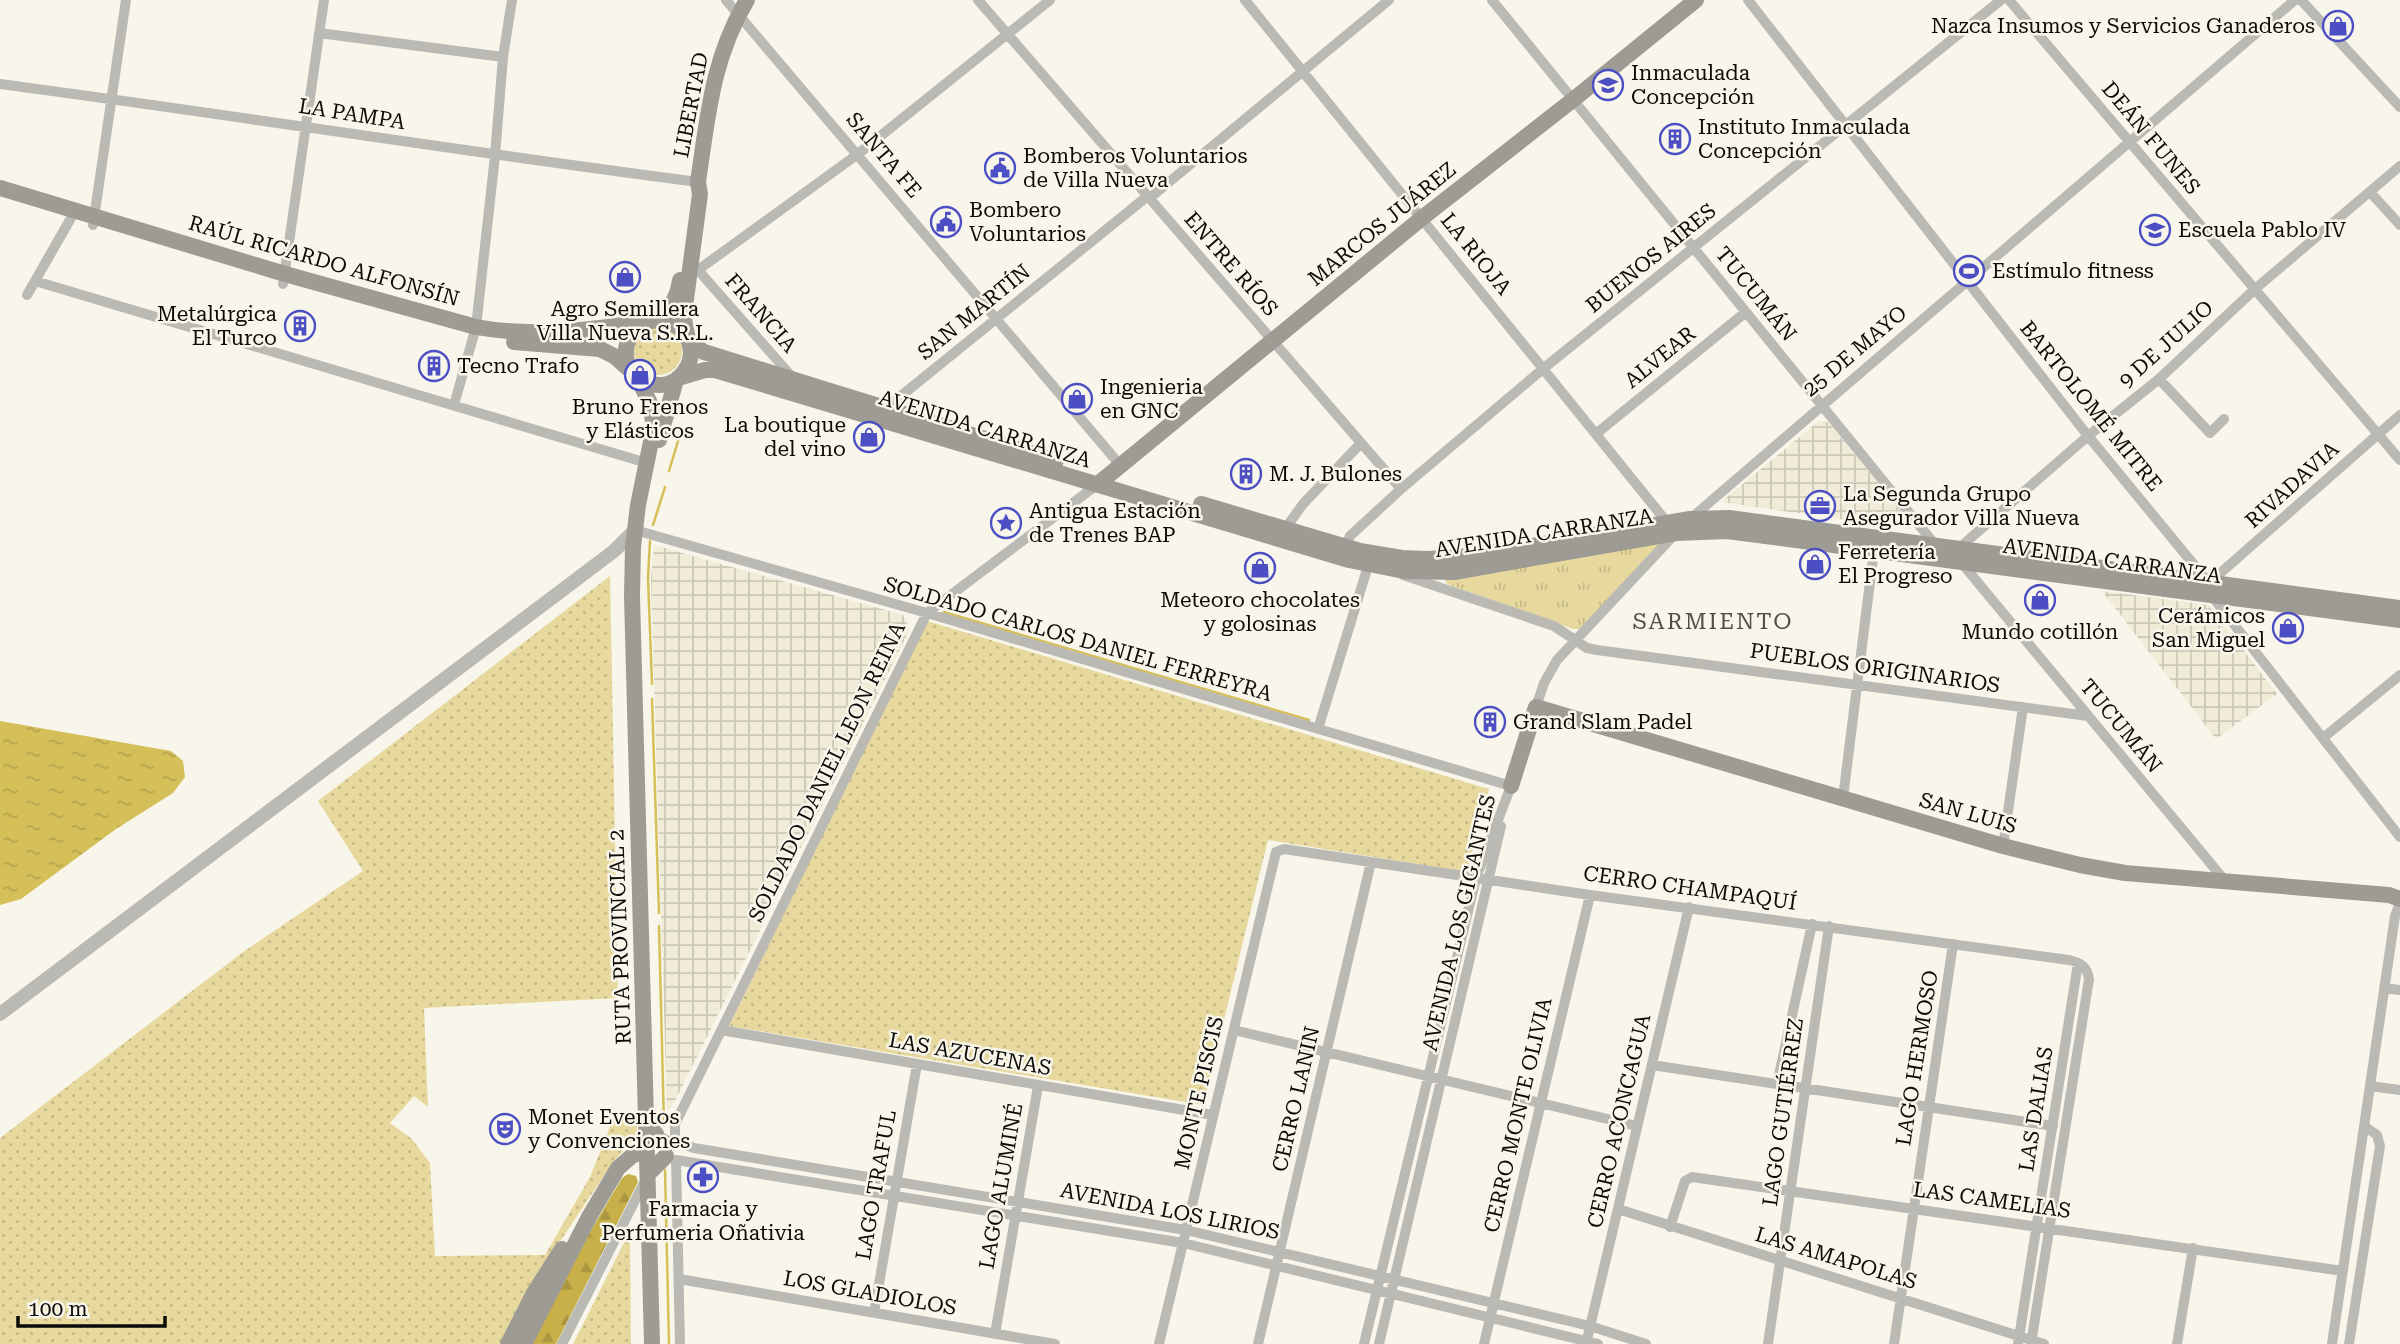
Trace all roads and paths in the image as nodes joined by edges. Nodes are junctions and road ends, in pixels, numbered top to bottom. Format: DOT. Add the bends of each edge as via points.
graph roads {
  1 [pos="126,0"];
  2 [pos="324,0"];
  3 [pos="512,0"];
  4 [pos="726,0"];
  5 [pos="747,0"];
  6 [pos="978,0"];
  7 [pos="1050,0"];
  8 [pos="1245,0"];
  9 [pos="1389,0"];
  10 [pos="1492,0"];
  11 [pos="1696,0"];
  12 [pos="1748,0"];
  13 [pos="2001,0"];
  14 [pos="2009,0"];
  15 [pos="2298,0"];
  16 [pos="738,15"];
  17 [pos="319,33"];
  18 [pos="1007,33"];
  19 [pos="503,57"];
  20 [pos="1303,72"];
  21 [pos="0,84"];
  22 [pos="111,99"];
  23 [pos="1574,99"];
  24 [pos="2400,107"];
  25 [pos="306,126"];
  26 [pos="1845,126"];
  27 [pos="2129,144"];
  28 [pos="858,154"];
  29 [pos="495,156"];
  30 [pos="2400,166"];
  31 [pos="698,182"];
  32 [pos="0,188"];
  33 [pos="2370,191"];
  34 [pos="0,198"];
  35 [pos="1148,198"];
  36 [pos="73,213"];
  37 [pos="1422,218"];
  38 [pos="94,220"];
  39 [pos="2400,225"];
  40 [pos="1694,248"];
  41 [pos="694,269"];
  42 [pos="284,279"];
  43 [pos="35,281"];
  44 [pos="1968,283"];
  45 [pos="2255,289"];
  46 [pos="27,295"];
  47 [pos="1746,312"];
  48 [pos="996,319"];
  49 [pos="645,321"];
  50 [pos="475,332"];
  51 [pos="688,341"];
  52 [pos="1272,341"];
  53 [pos="1544,368"];
  54 [pos="634,373"];
  55 [pos="677,379"];
  56 [pos="2159,379"];
  57 [pos="796,381"];
  58 [pos="454,405"];
  59 [pos="1823,406"];
  60 [pos="884,415"];
  61 [pos="2400,415"];
  62 [pos="2224,419"];
  63 [pos="1597,433"];
  64 [pos="2378,434"];
  65 [pos="2088,436"];
  66 [pos="1361,443"];
  67 [pos="2400,460"];
  68 [pos="647,463"];
  69 [pos="1120,465"];
  70 [pos="1102,480"];
  71 [pos="1401,489"];
  72 [pos="1690,519"];
  73 [pos="1672,528"];
  74 [pos="1285,529"];
  75 [pos="635,530"];
  76 [pos="1937,547"];
  77 [pos="1874,550"];
  78 [pos="1347,554"];
  79 [pos="1959,555"];
  80 [pos="1374,567"];
  81 [pos="2210,589"];
  82 [pos="2400,608"];
  83 [pos="927,614"];
  84 [pos="2400,620"];
  85 [pos="1576,641"];
  86 [pos="2400,674"];
  87 [pos="1858,685"];
  88 [pos="1536,707"];
  89 [pos="2023,707"];
  90 [pos="2088,716"];
  91 [pos="1318,729"];
  92 [pos="2323,738"];
  93 [pos="1511,786"];
  94 [pos="1843,798"];
  95 [pos="2400,836"];
  96 [pos="2003,846"];
  97 [pos="1276,852"];
  98 [pos="1371,862"];
  99 [pos="1476,878"];
  100 [pos="1489,880"];
  101 [pos="2226,882"];
  102 [pos="1590,895"];
  103 [pos="2400,901"];
  104 [pos="1689,907"];
  105 [pos="1812,924"];
  106 [pos="1829,926"];
  107 [pos="1953,944"];
  108 [pos="2078,962"];
  109 [pos="2384,988"];
  110 [pos="2400,990"];
  111 [pos="0,1014"];
  112 [pos="721,1030"];
  113 [pos="1234,1030"];
  114 [pos="1327,1051"];
  115 [pos="917,1064"];
  116 [pos="1652,1065"];
  117 [pos="1427,1076"];
  118 [pos="1442,1080"];
  119 [pos="1777,1084"];
  120 [pos="1038,1086"];
  121 [pos="2370,1086"];
  122 [pos="1806,1088"];
  123 [pos="2400,1090"];
  124 [pos="1541,1103"];
  125 [pos="1928,1107"];
  126 [pos="1213,1115"];
  127 [pos="646,1125"];
  128 [pos="1637,1126"];
  129 [pos="2053,1126"];
  130 [pos="2364,1126"];
  131 [pos="673,1149"];
  132 [pos="647,1151"];
  133 [pos="648,1174"];
  134 [pos="897,1181"];
  135 [pos="1791,1192"];
  136 [pos="894,1195"];
  137 [pos="1018,1201"];
  138 [pos="1618,1209"];
  139 [pos="1913,1209"];
  140 [pos="1016,1215"];
  141 [pos="589,1217"];
  142 [pos="2037,1226"];
  143 [pos="1670,1227"];
  144 [pos="2049,1227"];
  145 [pos="1186,1230"];
  146 [pos="1183,1243"];
  147 [pos="2193,1248"];
  148 [pos="1280,1253"];
  149 [pos="1780,1261"];
  150 [pos="1276,1266"];
  151 [pos="2343,1271"];
  152 [pos="1380,1277"];
  153 [pos="679,1279"];
  154 [pos="1394,1281"];
  155 [pos="1377,1291"];
  156 [pos="1390,1294"];
  157 [pos="1900,1298"];
  158 [pos="1493,1304"];
  159 [pos="874,1313"];
  160 [pos="1490,1318"];
  161 [pos="1590,1325"];
  162 [pos="995,1334"];
  163 [pos="2019,1340"];
  164 [pos="2031,1342"];
  165 [pos="1590,1343"];
  166 [pos="508,1344"];
  167 [pos="524,1344"];
  168 [pos="562,1344"];
  169 [pos="652,1344"];
  170 [pos="680,1344"];
  171 [pos="1055,1344"];
  172 [pos="1159,1344"];
  173 [pos="1258,1344"];
  174 [pos="1364,1344"];
  175 [pos="1379,1344"];
  176 [pos="1483,1344"];
  177 [pos="1646,1344"];
  178 [pos="1768,1344"];
  179 [pos="1894,1344"];
  180 [pos="2044,1344"];
  181 [pos="2177,1344"];
  182 [pos="2332,1344"];
  183 [pos="2349,1344"];
  1 -- 22 [label="street"];
  2 -- 17 [label="street"];
  3 -- 19 [label="street"];
  4 -- 16 [label="street, SANTA FE"];
  5 -- 16 [label="main road, LIBERTAD"];
  6 -- 18 [label="street, ENTRE RÍOS"];
  7 -- 18 [label="street"];
  8 -- 20 [label="street, LA RIOJA"];
  9 -- 20 [label="street, SAN MARTÍN"];
  10 -- 23 [label="street, TUCUMÁN"];
  11 -- 23 [label="main road, MARCOS JUÁREZ"];
  12 -- 26 [label="street, BARTOLOMÉ MITRE"];
  13 -- 26 [label="street, BUENOS AIRES"];
  14 -- 27 [label="street, DEÁN FUNES"];
  15 -- 24 [label="street"];
  15 -- 27 [label="street, 25 DE MAYO"];
  16 -- 28 [label="street, SANTA FE"];
  16 -- 31 [label="main road, LIBERTAD" via="715,76"];
  17 -- 19 [label="street"];
  17 -- 25 [label="street"];
  18 -- 28 [label="street"];
  18 -- 35 [label="street, ENTRE RÍOS"];
  19 -- 29 [label="street"];
  20 -- 35 [label="street, SAN MARTÍN"];
  20 -- 37 [label="street, LA RIOJA"];
  21 -- 22 [label="street, LA PAMPA"];
  22 -- 25 [label="street, LA PAMPA"];
  22 -- 38 [label="street"];
  23 -- 37 [label="main road, MARCOS JUÁREZ"];
  23 -- 40 [label="street, TUCUMÁN"];
  25 -- 29 [label="street, LA PAMPA"];
  25 -- 42 [label="street"];
  26 -- 40 [label="street, BUENOS AIRES"];
  26 -- 44 [label="street, BARTOLOMÉ MITRE"];
  27 -- 44 [label="street, 25 DE MAYO"];
  27 -- 45 [label="street, DEÁN FUNES"];
  28 -- 41 [label="street"];
  28 -- 48 [label="street, SANTA FE"];
  29 -- 31 [label="street, LA PAMPA"];
  29 -- 50 [label="street"];
  30 -- 33 [label="street, 9 DE JULIO"];
  31 -- 41 [label="main road, LIBERTAD"];
  31 -- 49 [label="main road, LIBERTAD" via="692,194 678,292 668,310"];
  32 -- 36 [label="main road, RAÚL RICARDO ALFONSÍN"];
  33 -- 39 [label="street"];
  33 -- 45 [label="street, 9 DE JULIO"];
  34 -- 36 [label="main road, RAÚL RICARDO ALFONSÍN"];
  35 -- 48 [label="street, SAN MARTÍN"];
  35 -- 52 [label="street, ENTRE RÍOS"];
  36 -- 38 [label="main road, RAÚL RICARDO ALFONSÍN"];
  36 -- 43 [label="street"];
  37 -- 52 [label="main road, MARCOS JUÁREZ"];
  37 -- 53 [label="street, LA RIOJA"];
  38 -- 42 [label="main road, RAÚL RICARDO ALFONSÍN"];
  40 -- 47 [label="street, TUCUMÁN"];
  40 -- 53 [label="street, BUENOS AIRES"];
  41 -- 51 [label="main road, LIBERTAD" via="684,318"];
  41 -- 57 [label="street, FRANCIA"];
  42 -- 50 [label="main road, RAÚL RICARDO ALFONSÍN"];
  43 -- 46 [label="street"];
  43 -- 58 [label="street"];
  44 -- 59 [label="street, 25 DE MAYO"];
  44 -- 65 [label="street, BARTOLOMÉ MITRE"];
  45 -- 56 [label="street, 9 DE JULIO"];
  45 -- 64 [label="street, DEÁN FUNES"];
  47 -- 59 [label="street, TUCUMÁN"];
  47 -- 63 [label="street, ALVEAR"];
  48 -- 60 [label="street, SAN MARTÍN" via="896,400"];
  48 -- 69 [label="street, SANTA FE"];
  49 -- 50 [label="main road, RAÚL RICARDO ALFONSÍN" via="588,329"];
  49 -- 51 [label="main road" via="671,323"];
  49 -- 54 [label="main road" via="626,345 626,358"];
  50 -- 54 [label="main road, RAÚL RICARDO ALFONSÍN" via="505,342 600,349"];
  50 -- 58 [label="street"];
  51 -- 55 [label="main road" via="690,360"];
  51 -- 57 [label="main road, AVENIDA CARRANZA" via="704,352"];
  52 -- 66 [label="street, ENTRE RÍOS"];
  52 -- 69 [label="main road, MARCOS JUÁREZ"];
  53 -- 63 [label="street, LA RIOJA"];
  53 -- 71 [label="street, BUENOS AIRES"];
  54 -- 55 [label="main road" via="659,385"];
  54 -- 68 [label="main road" via="653,416"];
  55 -- 60 [label="main road, AVENIDA CARRANZA" via="715,370"];
  55 -- 75 [label="main road"];
  56 -- 62 [label="street" via="2210,433"];
  56 -- 65 [label="street, 9 DE JULIO"];
  57 -- 60 [label="main road, AVENIDA CARRANZA"];
  58 -- 68 [label="street"];
  59 -- 72 [label="street, 25 DE MAYO"];
  59 -- 76 [label="street, TUCUMÁN"];
  60 -- 70 [label="main road, AVENIDA CARRANZA"];
  61 -- 64 [label="street, RIVADAVIA"];
  63 -- 73 [label="street, LA RIOJA"];
  64 -- 67 [label="street, DEÁN FUNES"];
  64 -- 81 [label="street, RIVADAVIA"];
  65 -- 79 [label="street, 9 DE JULIO"];
  65 -- 81 [label="street, BARTOLOMÉ MITRE"];
  66 -- 71 [label="street, ENTRE RÍOS"];
  66 -- 74 [label="street"];
  68 -- 75 [label="main road"];
  69 -- 70 [label="main road, MARCOS JUÁREZ"];
  70 -- 74 [label="main road, AVENIDA CARRANZA"];
  70 -- 78 [label="main road, AVENIDA CARRANZA"];
  70 -- 83 [label="street, SOLDADO DANIEL LEON REINA"];
  71 -- 78 [label="street, BUENOS AIRES" via="1350,536"];
  72 -- 73 [label="main road, AVENIDA CARRANZA"];
  72 -- 76 [label="main road, AVENIDA CARRANZA" via="1729,518"];
  73 -- 77 [label="main road, AVENIDA CARRANZA"];
  73 -- 78 [label="main road, AVENIDA CARRANZA" via="1451,558"];
  73 -- 80 [label="main road, AVENIDA CARRANZA" via="1454,572"];
  73 -- 85 [label="street"];
  74 -- 78 [label="main road, AVENIDA CARRANZA"];
  75 -- 83 [label="street, SOLDADO CARLOS DANIEL FERREYRA"];
  75 -- 111 [label="street" via="614,551"];
  75 -- 127 [label="main road, RUTA PROVINCIAL 2" via="632,642"];
  76 -- 79 [label="main road, AVENIDA CARRANZA"];
  77 -- 79 [label="main road, AVENIDA CARRANZA"];
  77 -- 87 [label="street"];
  78 -- 80 [label="main road, AVENIDA CARRANZA"];
  79 -- 81 [label="main road, AVENIDA CARRANZA"];
  79 -- 90 [label="street, TUCUMÁN"];
  80 -- 85 [label="street, PUEBLOS ORIGINARIOS" via="1554,626"];
  80 -- 91 [label="street"];
  81 -- 82 [label="main road, AVENIDA CARRANZA"];
  81 -- 84 [label="main road, AVENIDA CARRANZA"];
  81 -- 92 [label="street, BARTOLOMÉ MITRE"];
  83 -- 91 [label="street, SOLDADO CARLOS DANIEL FERREYRA"];
  83 -- 112 [label="street, SOLDADO DANIEL LEON REINA"];
  85 -- 87 [label="street, PUEBLOS ORIGINARIOS" via="1597,650"];
  85 -- 88 [label="street" via="1549,673"];
  86 -- 92 [label="street"];
  87 -- 89 [label="street, PUEBLOS ORIGINARIOS"];
  87 -- 94 [label="street"];
  88 -- 93 [label="main road"];
  88 -- 94 [label="main road, SAN LUIS"];
  89 -- 90 [label="street, PUEBLOS ORIGINARIOS"];
  89 -- 96 [label="street"];
  90 -- 101 [label="street, TUCUMÁN"];
  91 -- 93 [label="street, SOLDADO CARLOS DANIEL FERREYRA"];
  92 -- 95 [label="street, BARTOLOMÉ MITRE"];
  93 -- 99 [label="street, AVENIDA LOS GIGANTES"];
  93 -- 100 [label="street, AVENIDA LOS GIGANTES"];
  94 -- 96 [label="main road, SAN LUIS"];
  96 -- 101 [label="main road, SAN LUIS" via="2125,873"];
  97 -- 98 [label="street, CERRO CHAMPAQUÍ" via="1284,849"];
  97 -- 113 [label="street, MONTE PISCIS"];
  98 -- 99 [label="street, CERRO CHAMPAQUÍ"];
  98 -- 114 [label="street, CERRO LANIN"];
  99 -- 100 [label="street, CERRO CHAMPAQUÍ"];
  99 -- 117 [label="street, AVENIDA LOS GIGANTES"];
  100 -- 102 [label="street, CERRO CHAMPAQUÍ"];
  100 -- 118 [label="street, AVENIDA LOS GIGANTES"];
  101 -- 103 [label="main road, SAN LUIS" via="2389,895"];
  102 -- 104 [label="street, CERRO CHAMPAQUÍ"];
  102 -- 124 [label="street, CERRO MONTE OLIVIA"];
  103 -- 109 [label="street"];
  104 -- 105 [label="street, CERRO CHAMPAQUÍ"];
  104 -- 116 [label="street, CERRO ACONCAGUA"];
  105 -- 106 [label="street, CERRO CHAMPAQUÍ"];
  105 -- 119 [label="street"];
  106 -- 107 [label="street, CERRO CHAMPAQUÍ"];
  106 -- 122 [label="street, LAGO GUTIÉRREZ"];
  107 -- 108 [label="street, CERRO CHAMPAQUÍ"];
  107 -- 125 [label="street, LAGO HERMOSO"];
  108 -- 129 [label="street, LAS DALIAS"];
  108 -- 144 [label="street, LAS DALIAS" via="2089,979"];
  109 -- 110 [label="street"];
  109 -- 121 [label="street"];
  112 -- 115 [label="street, LAS AZUCENAS"];
  112 -- 131 [label="street, SOLDADO DANIEL LEON REINA" via="675,1124"];
  113 -- 114 [label="street"];
  113 -- 126 [label="street, MONTE PISCIS"];
  114 -- 117 [label="street"];
  114 -- 148 [label="street, CERRO LANIN"];
  115 -- 120 [label="street, LAS AZUCENAS"];
  115 -- 134 [label="street, LAGO TRAFUL"];
  116 -- 119 [label="street"];
  116 -- 128 [label="street, CERRO ACONCAGUA"];
  117 -- 118 [label="street"];
  117 -- 152 [label="street, AVENIDA LOS GIGANTES"];
  118 -- 124 [label="street"];
  118 -- 154 [label="street, AVENIDA LOS GIGANTES"];
  119 -- 122 [label="street"];
  120 -- 126 [label="street, LAS AZUCENAS"];
  120 -- 137 [label="street, LAGO ALUMINÉ"];
  121 -- 123 [label="street"];
  121 -- 130 [label="street"];
  122 -- 125 [label="street"];
  122 -- 135 [label="street, LAGO GUTIÉRREZ"];
  124 -- 128 [label="street"];
  124 -- 158 [label="street, CERRO MONTE OLIVIA"];
  125 -- 129 [label="street"];
  125 -- 139 [label="street, LAGO HERMOSO"];
  126 -- 145 [label="street, MONTE PISCIS"];
  127 -- 131 [label="main road"];
  127 -- 132 [label="main road, RUTA PROVINCIAL 2"];
  128 -- 138 [label="street, CERRO ACONCAGUA"];
  129 -- 142 [label="street, LAS DALIAS"];
  130 -- 151 [label="street"];
  130 -- 183 [label="street" via="2377,1135 2380,1146"];
  131 -- 133 [label="main road"];
  131 -- 134 [label="street, AVENIDA LOS LIRIOS" via="694,1148"];
  131 -- 136 [label="street, AVENIDA LOS LIRIOS"];
  131 -- 153 [label="street, SOLDADO DANIEL LEON REINA"];
  132 -- 133 [label="main road, RUTA PROVINCIAL 2"];
  132 -- 141 [label="main road" via="633,1154 618,1168"];
  133 -- 168 [label="street"];
  133 -- 169 [label="main road, RUTA PROVINCIAL 2"];
  134 -- 136 [label="street, LAGO TRAFUL"];
  134 -- 137 [label="street, AVENIDA LOS LIRIOS"];
  135 -- 139 [label="street, LAS CAMELIAS"];
  135 -- 143 [label="street, LAS CAMELIAS" via="1692,1177 1680,1190"];
  135 -- 149 [label="street, LAGO GUTIÉRREZ"];
  136 -- 140 [label="street, AVENIDA LOS LIRIOS"];
  136 -- 159 [label="street, LAGO TRAFUL"];
  137 -- 140 [label="street, LAGO ALUMINÉ"];
  137 -- 145 [label="street, AVENIDA LOS LIRIOS"];
  138 -- 143 [label="street, LAS AMAPOLAS"];
  138 -- 161 [label="street, CERRO ACONCAGUA"];
  139 -- 142 [label="street, LAS CAMELIAS"];
  139 -- 157 [label="street, LAGO HERMOSO"];
  140 -- 146 [label="street, AVENIDA LOS LIRIOS"];
  140 -- 162 [label="street, LAGO ALUMINÉ"];
  141 -- 166 [label="main road" via="548,1269"];
  141 -- 167 [label="main road"];
  142 -- 144 [label="street, LAS CAMELIAS"];
  142 -- 163 [label="street, LAS DALIAS"];
  143 -- 149 [label="street, LAS AMAPOLAS"];
  144 -- 147 [label="street, LAS CAMELIAS"];
  144 -- 164 [label="street, LAS DALIAS"];
  145 -- 146 [label="street, MONTE PISCIS"];
  145 -- 148 [label="street, AVENIDA LOS LIRIOS"];
  146 -- 150 [label="street, AVENIDA LOS LIRIOS"];
  146 -- 172 [label="street, MONTE PISCIS"];
  147 -- 151 [label="street, LAS CAMELIAS"];
  147 -- 181 [label="street"];
  148 -- 150 [label="street, CERRO LANIN"];
  148 -- 152 [label="street, AVENIDA LOS LIRIOS"];
  149 -- 157 [label="street, LAS AMAPOLAS"];
  149 -- 178 [label="street, LAGO GUTIÉRREZ"];
  150 -- 155 [label="street, AVENIDA LOS LIRIOS"];
  150 -- 173 [label="street, CERRO LANIN"];
  151 -- 182 [label="street"];
  152 -- 154 [label="street, AVENIDA LOS LIRIOS"];
  152 -- 155 [label="street, AVENIDA LOS GIGANTES"];
  153 -- 159 [label="street, LOS GLADIOLOS"];
  153 -- 170 [label="street, SOLDADO DANIEL LEON REINA"];
  154 -- 156 [label="street, AVENIDA LOS GIGANTES"];
  154 -- 158 [label="street, AVENIDA LOS LIRIOS"];
  155 -- 156 [label="street, AVENIDA LOS LIRIOS"];
  155 -- 174 [label="street, AVENIDA LOS GIGANTES"];
  156 -- 160 [label="street, AVENIDA LOS LIRIOS"];
  156 -- 175 [label="street, AVENIDA LOS GIGANTES"];
  157 -- 163 [label="street, LAS AMAPOLAS"];
  157 -- 179 [label="street, LAGO HERMOSO"];
  158 -- 160 [label="street, CERRO MONTE OLIVIA"];
  158 -- 161 [label="street, AVENIDA LOS LIRIOS"];
  159 -- 162 [label="street, LOS GLADIOLOS"];
  160 -- 165 [label="street, AVENIDA LOS LIRIOS"];
  160 -- 176 [label="street, CERRO MONTE OLIVIA"];
  161 -- 165 [label="street, CERRO ACONCAGUA"];
  161 -- 177 [label="street, AVENIDA LOS LIRIOS"];
  162 -- 171 [label="street, LOS GLADIOLOS"];
  163 -- 164 [label="street, LAS AMAPOLAS"];
  164 -- 180 [label="street, LAS AMAPOLAS"];
}
